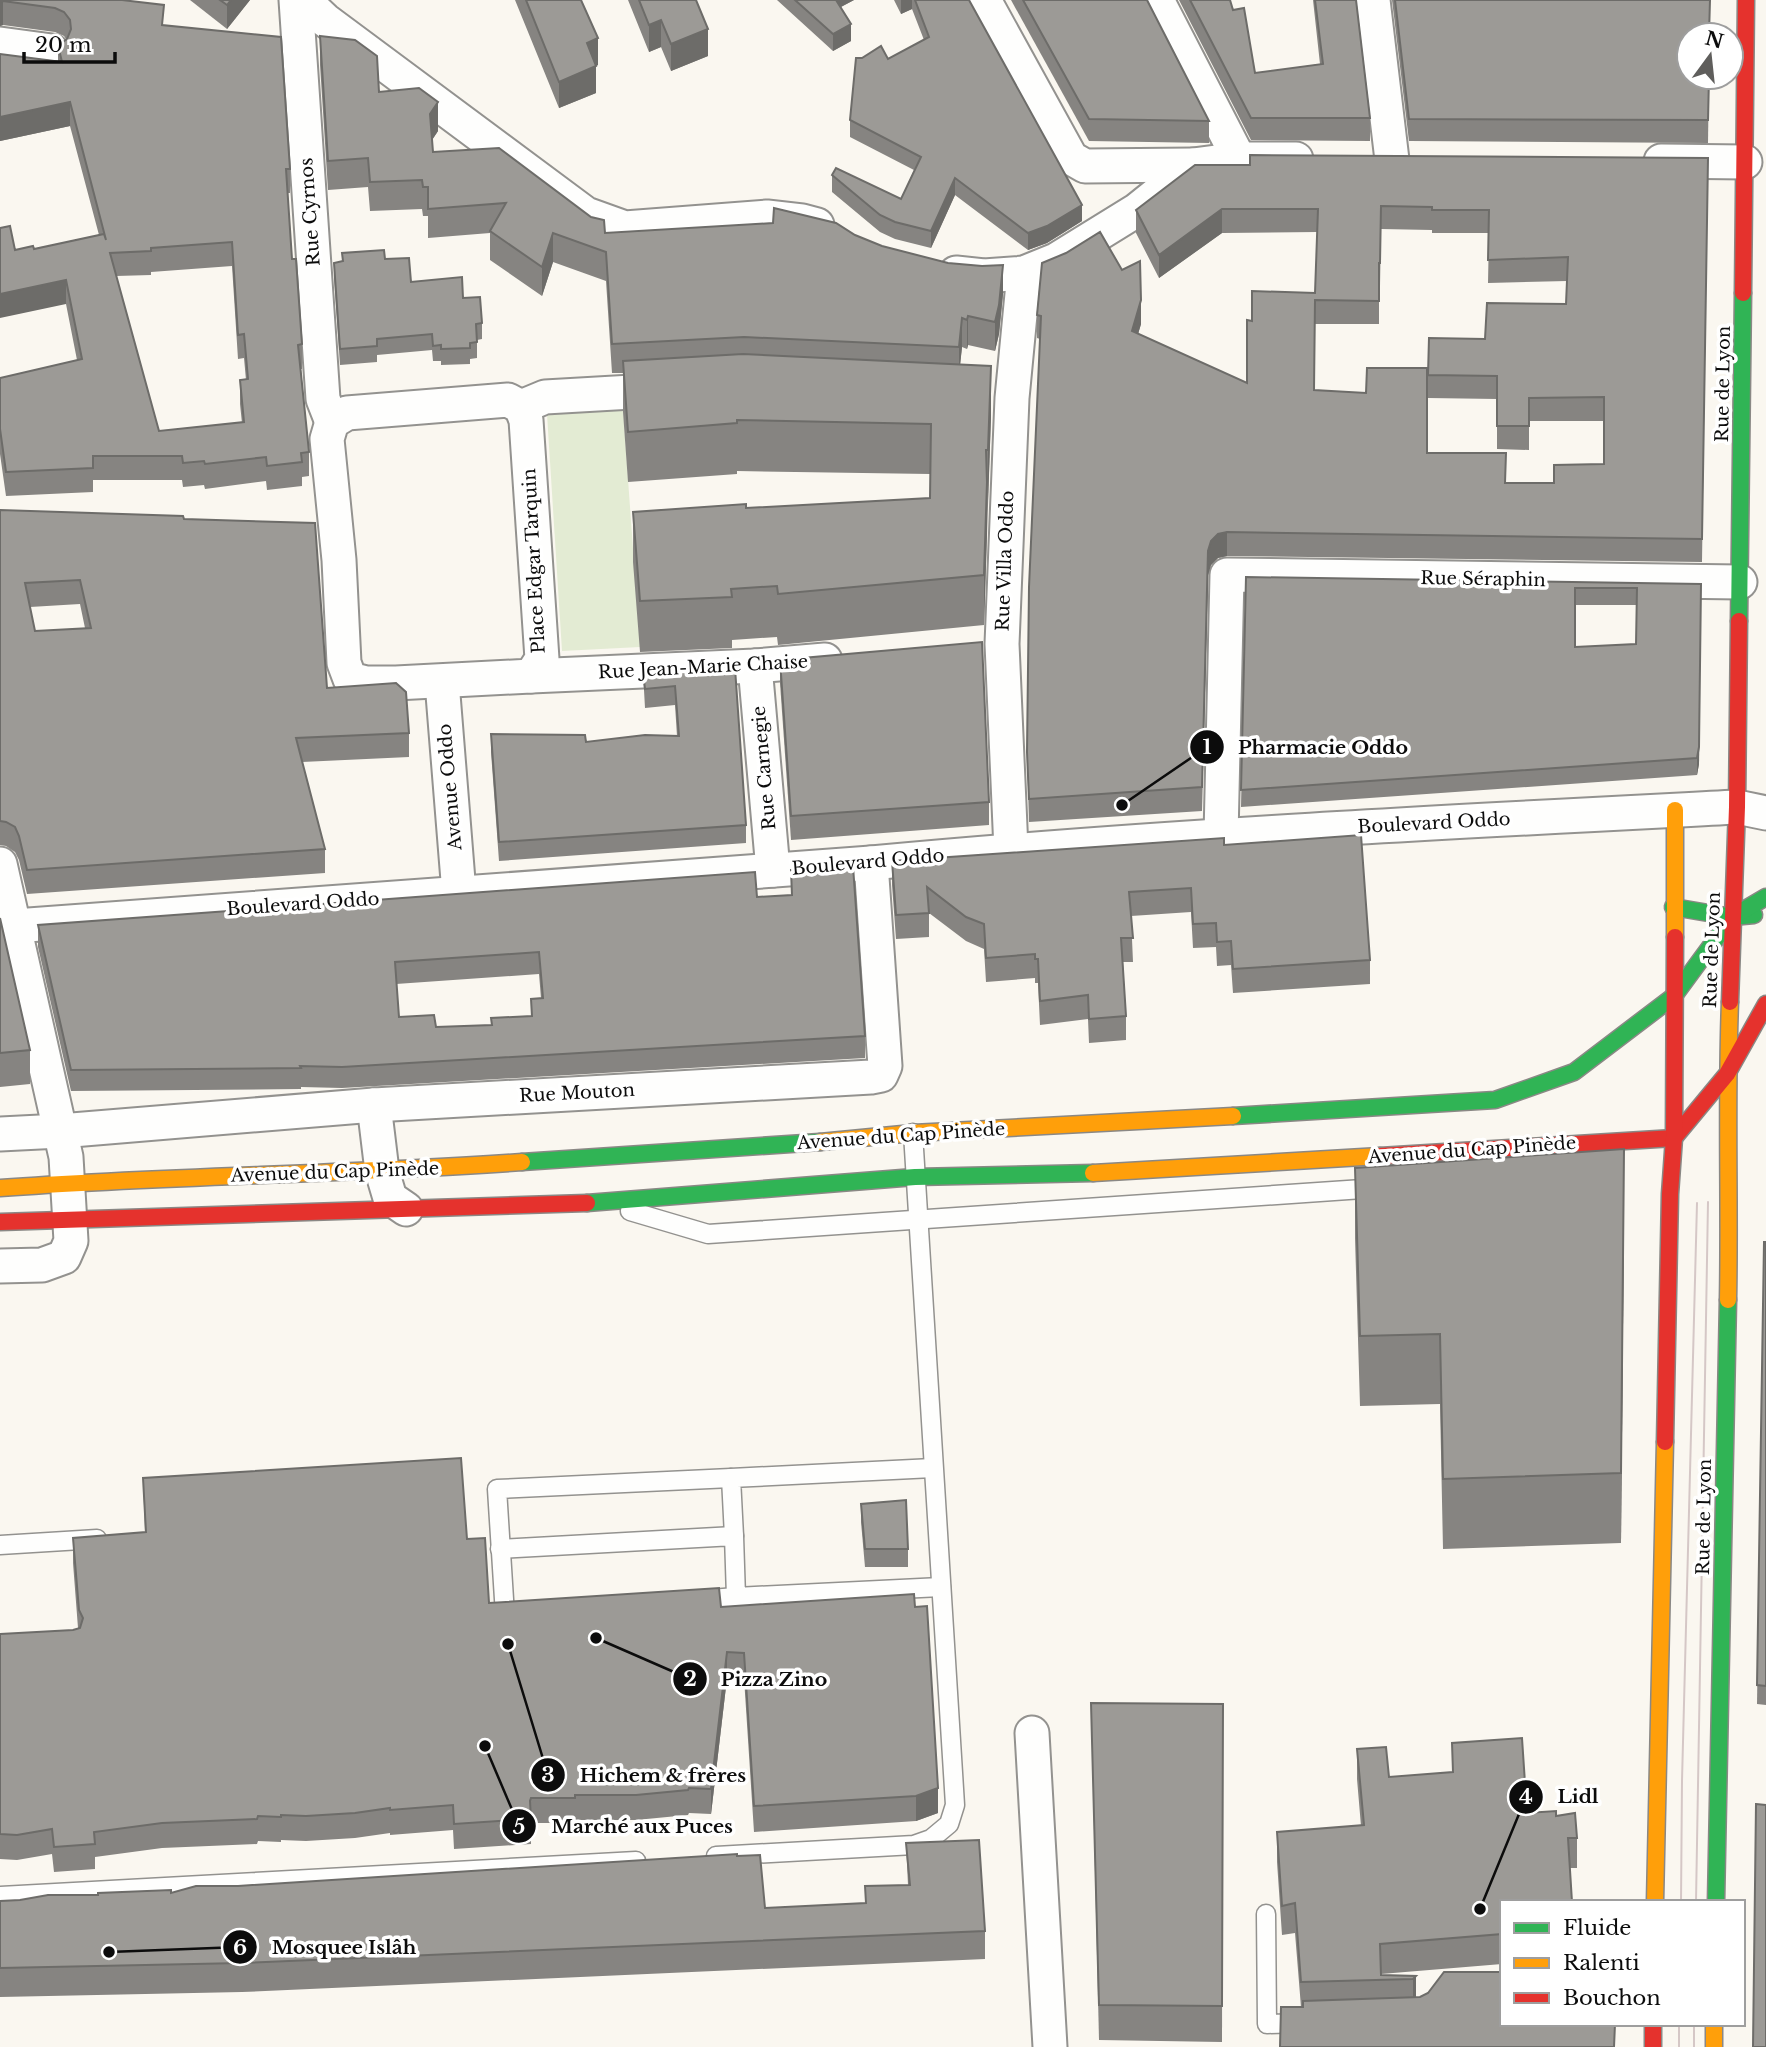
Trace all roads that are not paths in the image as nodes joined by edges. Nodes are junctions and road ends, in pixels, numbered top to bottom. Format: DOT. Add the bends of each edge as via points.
graph roads {
  1 [pos="296,0"];
  2 [pos="304,0"];
  3 [pos="984,0"];
  4 [pos="1157,0"];
  5 [pos="1373,0"];
  6 [pos="1745,0"];
  7 [pos="0,44"];
  8 [pos="52,51"];
  9 [pos="1239,159"];
  10 [pos="1322,159"];
  11 [pos="1392,160"];
  12 [pos="1626,161"];
  13 [pos="1745,162"];
  14 [pos="1193,165"];
  15 [pos="847,236"];
  16 [pos="927,267"];
  17 [pos="1024,274"];
  18 [pos="703,387"];
  19 [pos="521,407"];
  20 [pos="332,422"];
  21 [pos="1740,582"];
  22 [pos="856,657"];
  23 [pos="755,666"];
  24 [pos="530,676"];
  25 [pos="442,682"];
  26 [pos="1675,810"];
  27 [pos="1751,810"];
  28 [pos="1221,836"];
  29 [pos="1011,850"];
  30 [pos="872,863"];
  31 [pos="0,864"];
  32 [pos="773,870"];
  33 [pos="459,893"];
  34 [pos="1766,897"];
  35 [pos="1673,907"];
  36 [pos="1766,913"];
  37 [pos="1732,917"];
  38 [pos="7,926"];
  39 [pos="1674,996"];
  40 [pos="1766,1004"];
  41 [pos="1727,1074"];
  42 [pos="374,1105"];
  43 [pos="60,1131"];
  44 [pos="913,1133"];
  45 [pos="0,1134"];
  46 [pos="1674,1138"];
  47 [pos="1611,1158"];
  48 [pos="383,1171"];
  49 [pos="915,1177"];
  50 [pos="67,1183"];
  51 [pos="1391,1187"];
  52 [pos="0,1188"];
  53 [pos="599,1203"];
  54 [pos="406,1209"];
  55 [pos="918,1220"];
  56 [pos="69,1221"];
  57 [pos="0,1222"];
  58 [pos="0,1266"];
  59 [pos="933,1468"];
  60 [pos="731,1478"];
  61 [pos="734,1536"];
  62 [pos="118,1537"];
  63 [pos="0,1545"];
  64 [pos="500,1549"];
  65 [pos="941,1587"];
  66 [pos="737,1597"];
  67 [pos="682,1601"];
  68 [pos="532,1612"];
  69 [pos="1032,1733"];
  70 [pos="692,1858"];
  71 [pos="651,1860"];
  72 [pos="0,1896"];
  73 [pos="1655,1900"];
  74 [pos="1716,1900"];
  75 [pos="1266,1913"];
  76 [pos="1322,2022"];
  77 [pos="1653,2026"];
  78 [pos="1714,2026"];
  79 [pos="1050,2047"];
  80 [pos="1653,2047"];
  81 [pos="1714,2047"];
  1 -- 20 [label="street, Rue Cyrnos" via="323,400"];
  2 -- 15 [label="street" via="586,214 625,228 767,217 802,221"];
  3 -- 14 [label="street" via="1071,158 1085,166"];
  4 -- 9 [label="street"];
  5 -- 11 [label="street"];
  6 -- 13 [label="main road, Rue de Lyon"];
  7 -- 8 [label="street"];
  9 -- 10 [label="street"];
  9 -- 14 [label="street"];
  12 -- 13 [label="street"];
  13 -- 21 [label="main road, Rue de Lyon"];
  14 -- 17 [label="street" via="1137,210 1056,260"];
  16 -- 17 [label="street" via="984,276"];
  17 -- 29 [label="street, Rue Villa Oddo" via="1000,397 988,645"];
  18 -- 19 [label="street" via="545,397"];
  19 -- 20 [label="street" via="508,400 369,411 347,413"];
  19 -- 24 [label="street, Place Edgar Tarquin" via="526,420 542,659"];
  20 -- 25 [label="street, Place Edgar Tarquin" via="320,525 350,679"];
  21 -- 27 [label="main road, Rue de Lyon"];
  21 -- 28 [label="street, Rue Séraphin" via="1227,575"];
  22 -- 23 [label="street, Rue Jean-Marie Chaise"];
  23 -- 24 [label="street, Rue Jean-Marie Chaise"];
  23 -- 32 [label="street, Rue Carnegie"];
  24 -- 25 [label="street, Place Edgar Tarquin"];
  25 -- 33 [label="street, Avenue Oddo"];
  26 -- 27 [label="street, Boulevard Oddo"];
  26 -- 28 [label="street, Boulevard Oddo"];
  26 -- 35 [label="main road, Rue de Lyon"];
  27 -- 37 [label="main road, Rue de Lyon"];
  28 -- 29 [label="street, Boulevard Oddo"];
  29 -- 30 [label="street, Boulevard Oddo"];
  30 -- 32 [label="street, Boulevard Oddo"];
  30 -- 42 [label="street, Rue Mouton" via="886,1066 881,1075"];
  31 -- 38 [label="street"];
  32 -- 33 [label="street, Boulevard Oddo"];
  33 -- 38 [label="street, Boulevard Oddo"];
  34 -- 37 [label="main road"];
  35 -- 37 [label="main road"];
  35 -- 39 [label="main road, Rue de Lyon"];
  36 -- 37 [label="main road"];
  37 -- 39 [label="main road, Avenue du Cap Pinède"];
  37 -- 41 [label="main road, Rue de Lyon"];
  38 -- 43 [label="street"];
  39 -- 44 [label="main road, Avenue du Cap Pinède" via="1574,1072 1494,1100"];
  39 -- 46 [label="main road, Rue de Lyon"];
  40 -- 41 [label="main road"];
  41 -- 46 [label="main road"];
  41 -- 74 [label="main road, Rue de Lyon" via="1730,1222"];
  42 -- 43 [label="street, Rue Mouton"];
  42 -- 48 [label="street"];
  43 -- 45 [label="street, Rue Mouton"];
  43 -- 50 [label="street"];
  44 -- 48 [label="main road, Avenue du Cap Pinède"];
  44 -- 49 [label="lane"];
  46 -- 47 [label="lane"];
  46 -- 49 [label="main road, Avenue du Cap Pinède" via="1115,1173"];
  46 -- 73 [label="main road, Rue de Lyon"];
  48 -- 50 [label="main road, Avenue du Cap Pinède"];
  48 -- 54 [label="street" via="390,1198"];
  49 -- 53 [label="main road, Avenue du Cap Pinède"];
  49 -- 55 [label="lane"];
  50 -- 52 [label="main road, Avenue du Cap Pinède"];
  50 -- 56 [label="street"];
  51 -- 55 [label="lane, Avenue du Cap Pinède"];
  53 -- 54 [label="main road, Avenue du Cap Pinède"];
  53 -- 55 [label="lane, Avenue du Cap Pinède" via="708,1234"];
  54 -- 56 [label="main road, Avenue du Cap Pinède"];
  55 -- 59 [label="lane"];
  56 -- 57 [label="main road, Avenue du Cap Pinède"];
  56 -- 58 [label="street" via="71,1241 64,1257 42,1265"];
  59 -- 60 [label="lane"];
  59 -- 65 [label="lane"];
  60 -- 61 [label="lane"];
  60 -- 64 [label="lane" via="497,1489"];
  61 -- 64 [label="lane"];
  61 -- 66 [label="lane"];
  62 -- 63 [label="lane"];
  64 -- 68 [label="lane" via="505,1615"];
  65 -- 66 [label="lane"];
  65 -- 70 [label="lane" via="955,1805 949,1825 914,1845"];
  66 -- 67 [label="lane"];
  69 -- 79 [label="street"];
  71 -- 72 [label="lane"];
  75 -- 76 [label="lane" via="1267,2024"];
  77 -- 80 [label="main road"];
  78 -- 81 [label="main road"];
}
